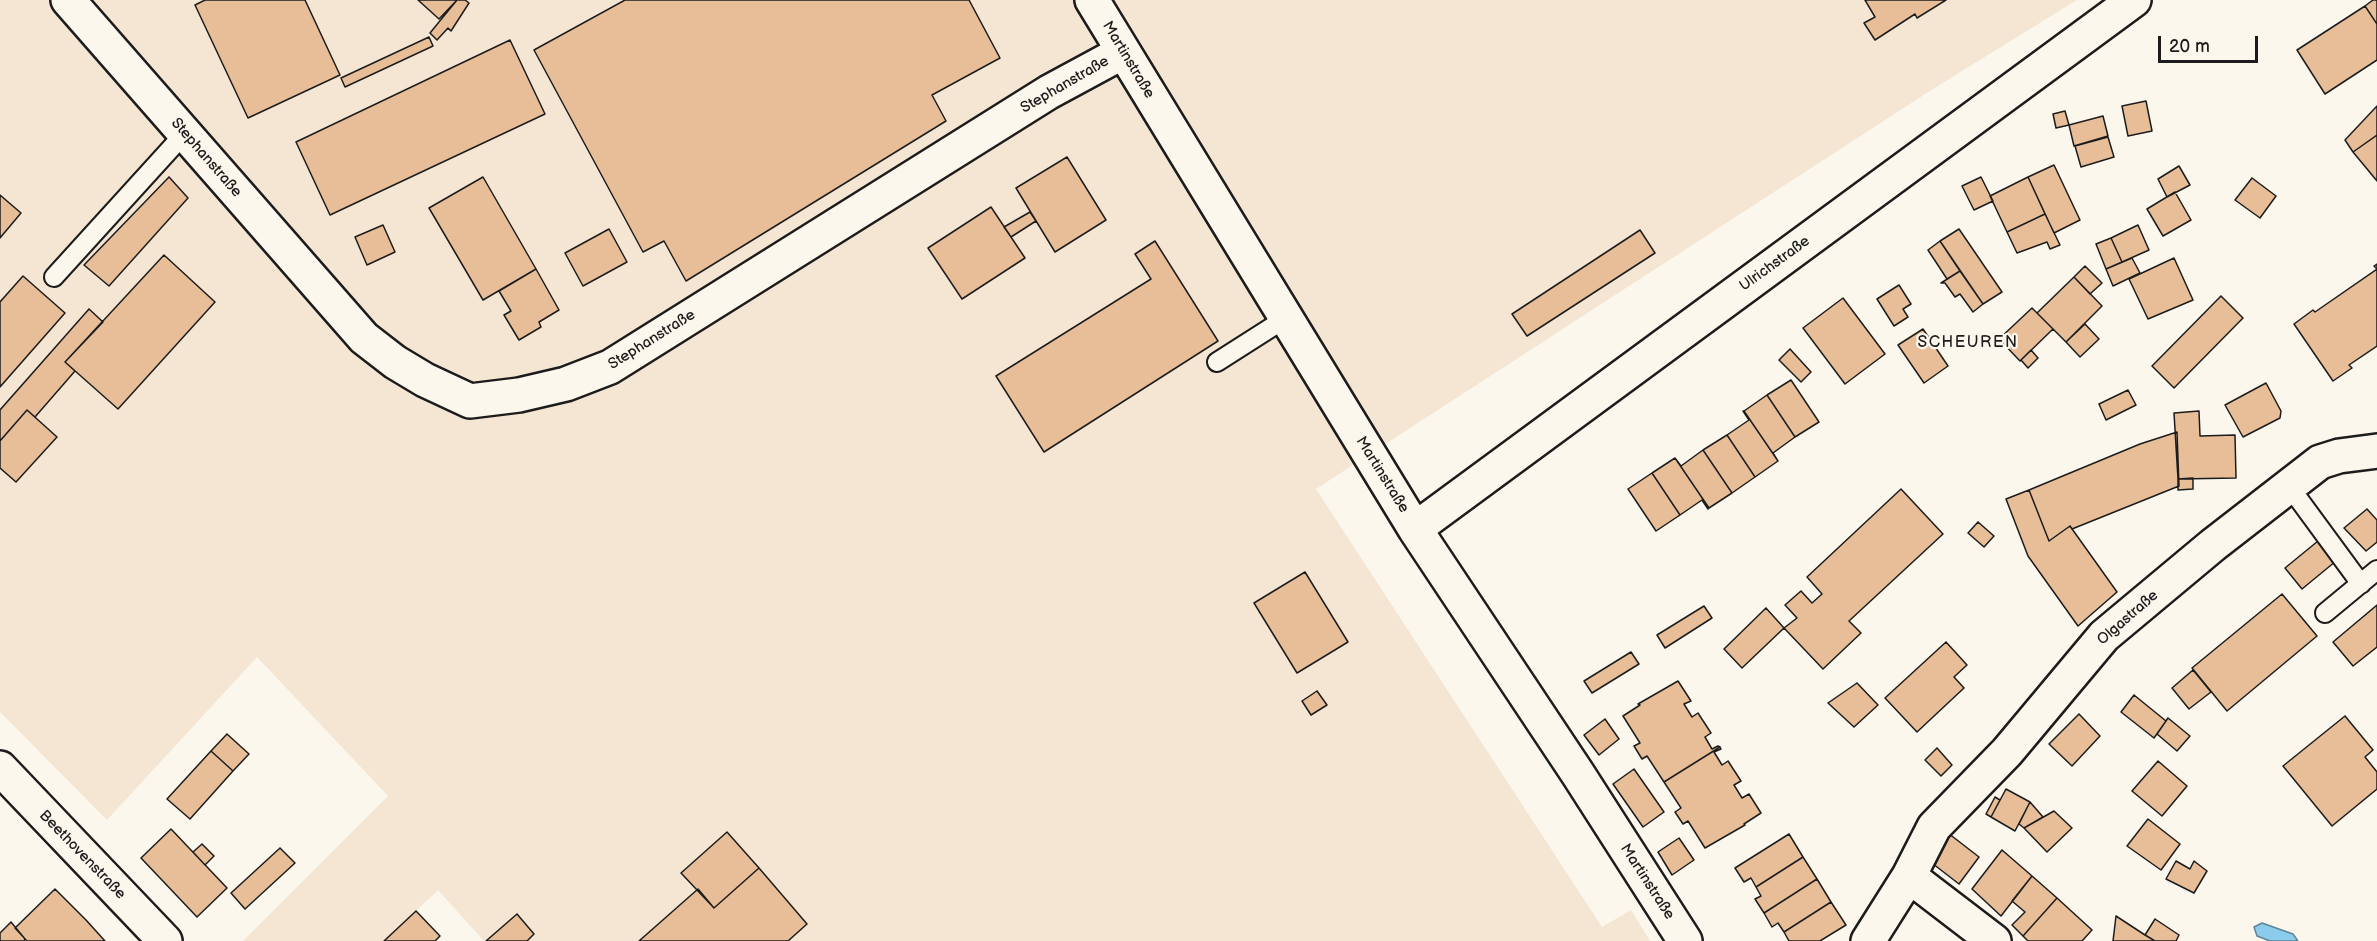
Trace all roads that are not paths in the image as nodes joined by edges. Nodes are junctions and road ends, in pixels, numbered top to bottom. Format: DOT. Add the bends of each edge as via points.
graph roads {
  1 [pos="68,0"];
  2 [pos="1092,0"];
  3 [pos="2134,0"];
  4 [pos="1123,52"];
  5 [pos="184,134"];
  6 [pos="54,277"];
  7 [pos="1286,318"];
  8 [pos="1217,362"];
  9 [pos="2377,451"];
  10 [pos="2289,486"];
  11 [pos="1415,529"];
  12 [pos="2377,570"];
  13 [pos="2361,584"];
  14 [pos="2325,613"];
  15 [pos="0,768"];
  16 [pos="1909,876"];
  17 [pos="165,941"];
  18 [pos="1685,941"];
  19 [pos="1868,941"];
  20 [pos="1994,941"];
  1 -- 5 [label="street, Stephanstraße"];
  2 -- 4 [label="street, Martinstraße"];
  3 -- 11 [label="street, Ulrichstraße"];
  4 -- 5 [label="street, Stephanstraße" via="1049,92 610,368 566,384 470,401 425,380 364,338"];
  4 -- 7 [label="street, Martinstraße"];
  5 -- 6 [label="lane"];
  7 -- 8 [label="lane"];
  7 -- 11 [label="street, Martinstraße"];
  9 -- 10 [label="street, Olgastraße" via="2320,462"];
  10 -- 13 [label="lane"];
  10 -- 16 [label="street, Olgastraße" via="2104,636 2007,752 1934,827"];
  11 -- 18 [label="street, Martinstraße"];
  12 -- 13 [label="lane"];
  13 -- 14 [label="lane"];
  15 -- 17 [label="street, Beethovenstraße"];
  16 -- 19 [label="street, Olgastraße"];
  16 -- 20 [label="street"];
}
